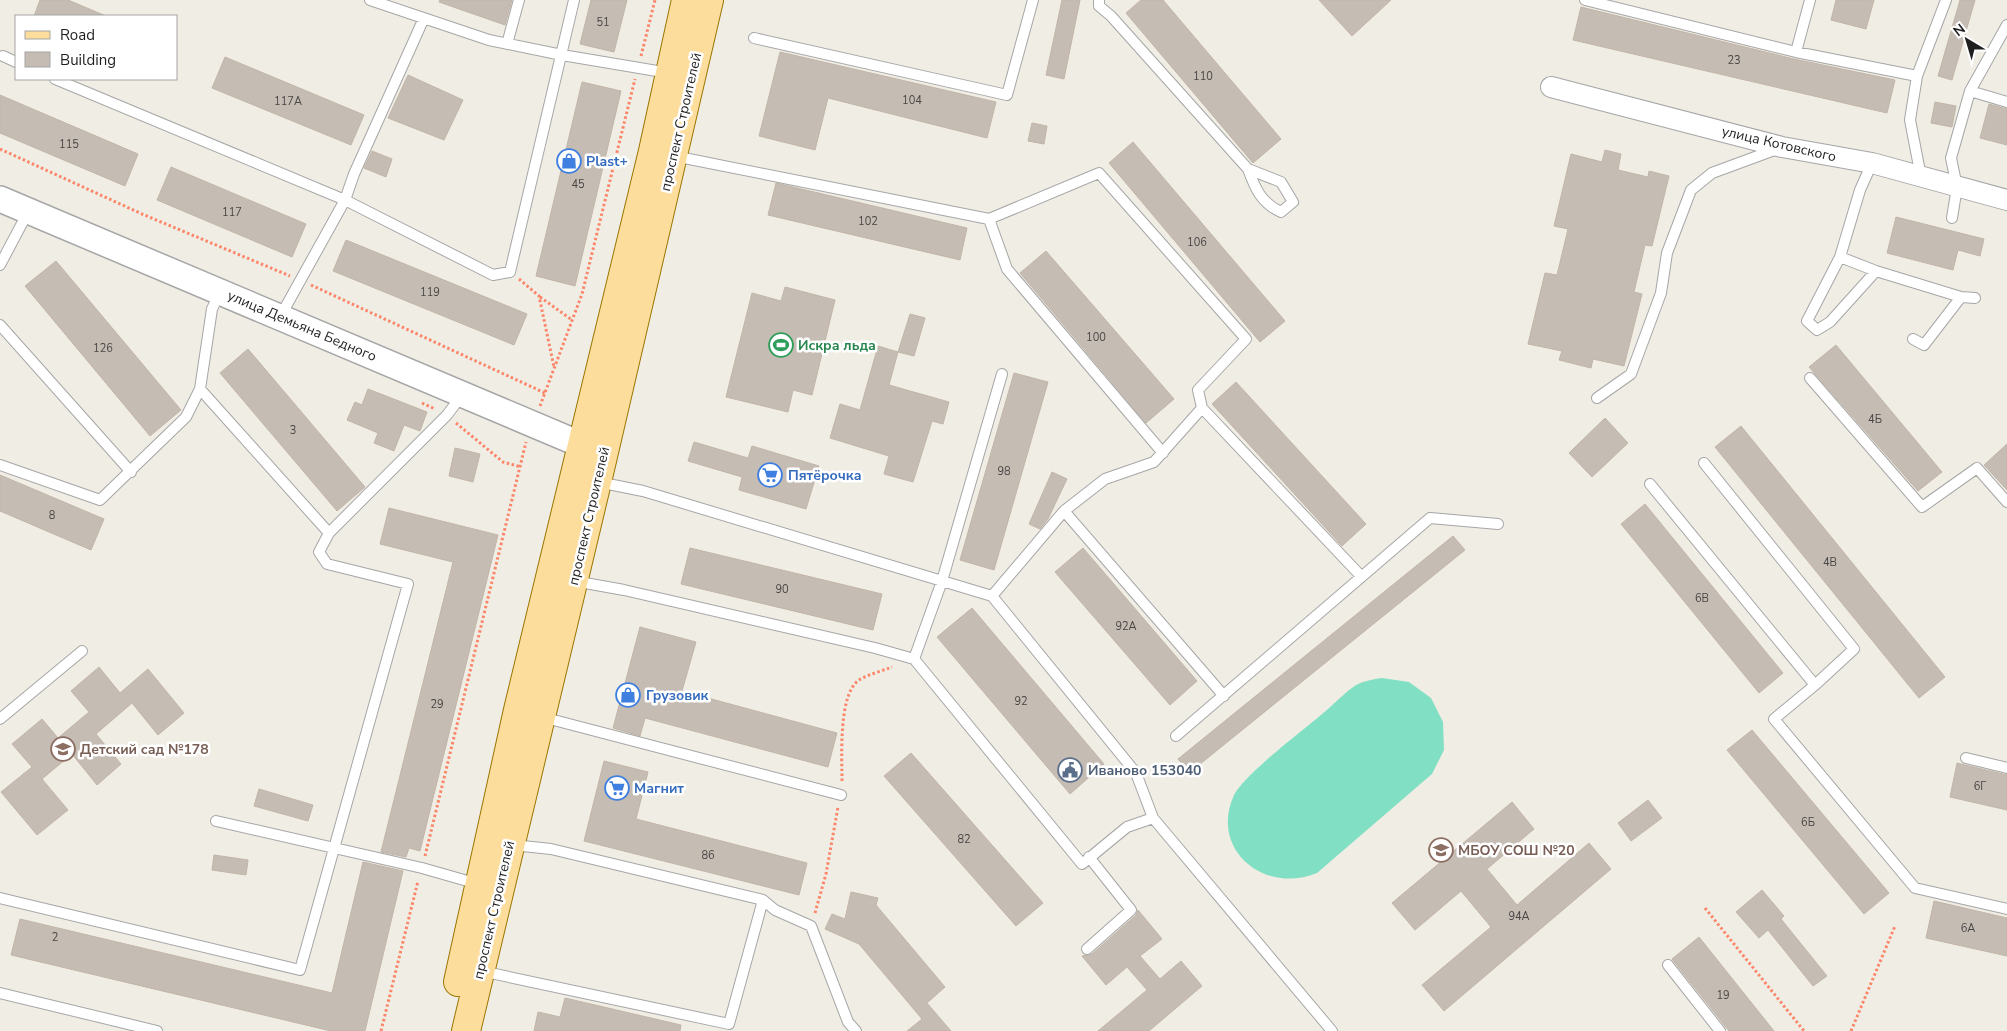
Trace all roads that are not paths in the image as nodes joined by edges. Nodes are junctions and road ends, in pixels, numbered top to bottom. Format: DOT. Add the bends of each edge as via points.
graph roads {
  1 [pos="370,0"];
  2 [pos="519,0"];
  3 [pos="574,0"];
  4 [pos="686,0"];
  5 [pos="709,0"];
  6 [pos="1033,0"];
  7 [pos="1098,0"];
  8 [pos="1585,0"];
  9 [pos="1810,0"];
  10 [pos="1946,0"];
  11 [pos="424,18"];
  12 [pos="2007,25"];
  13 [pos="754,38"];
  14 [pos="507,44"];
  15 [pos="1796,52"];
  16 [pos="562,56"];
  17 [pos="1,58"];
  18 [pos="15,62"];
  19 [pos="670,73"];
  20 [pos="1917,76"];
  21 [pos="57,80"];
  22 [pos="1551,87"];
  23 [pos="1970,91"];
  24 [pos="2007,102"];
  25 [pos="1782,147"];
  26 [pos="674,156"];
  27 [pos="1872,163"];
  28 [pos="1248,169"];
  29 [pos="1921,177"];
  30 [pos="1957,187"];
  31 [pos="0,199"];
  32 [pos="345,200"];
  33 [pos="2007,200"];
  34 [pos="29,211"];
  35 [pos="1952,218"];
  36 [pos="990,219"];
  37 [pos="1840,257"];
  38 [pos="0,265"];
  39 [pos="1876,271"];
  40 [pos="220,291"];
  41 [pos="1961,297"];
  42 [pos="1975,298"];
  43 [pos="280,317"];
  44 [pos="0,325"];
  45 [pos="1913,339"];
  46 [pos="1002,374"];
  47 [pos="1810,378"];
  48 [pos="200,389"];
  49 [pos="462,394"];
  50 [pos="1597,398"];
  51 [pos="1202,408"];
  52 [pos="592,450"];
  53 [pos="1162,453"];
  54 [pos="1704,463"];
  55 [pos="0,465"];
  56 [pos="131,472"];
  57 [pos="597,482"];
  58 [pos="1650,484"];
  59 [pos="2007,502"];
  60 [pos="1064,512"];
  61 [pos="1498,524"];
  62 [pos="329,533"];
  63 [pos="1360,575"];
  64 [pos="942,580"];
  65 [pos="573,581"];
  66 [pos="992,596"];
  67 [pos="82,651"];
  68 [pos="914,659"];
  69 [pos="1815,684"];
  70 [pos="1224,696"];
  71 [pos="541,717"];
  72 [pos="0,718"];
  73 [pos="1176,736"];
  74 [pos="1966,758"];
  75 [pos="2007,768"];
  76 [pos="841,795"];
  77 [pos="1153,818"];
  78 [pos="216,821"];
  79 [pos="500,842"];
  80 [pos="333,847"];
  81 [pos="1089,857"];
  82 [pos="489,887"];
  83 [pos="0,898"];
  84 [pos="763,900"];
  85 [pos="2007,909"];
  86 [pos="1088,949"];
  87 [pos="1668,965"];
  88 [pos="480,971"];
  89 [pos="0,993"];
  90 [pos="157,1031"];
  91 [pos="447,1031"];
  92 [pos="466,1031"];
  93 [pos="856,1031"];
  94 [pos="1332,1031"];
  95 [pos="1720,1031"];
  1 -- 11 [label="lane"];
  2 -- 14 [label="lane"];
  3 -- 16 [label="lane"];
  4 -- 19 [label="main road, проспект Строителей"];
  5 -- 26 [label="main road, проспект Строителей"];
  6 -- 13 [label="lane" via="1007,95"];
  7 -- 28 [label="lane" via="1099,6"];
  8 -- 15 [label="lane"];
  9 -- 15 [label="lane"];
  10 -- 20 [label="lane"];
  11 -- 14 [label="lane"];
  11 -- 32 [label="lane"];
  12 -- 23 [label="lane"];
  14 -- 16 [label="lane"];
  15 -- 20 [label="lane"];
  16 -- 19 [label="lane"];
  16 -- 32 [label="lane" via="510,272 493,275"];
  17 -- 18 [label="lane"];
  19 -- 52 [label="main road, проспект Строителей"];
  20 -- 29 [label="lane" via="1910,120"];
  21 -- 32 [label="lane"];
  22 -- 25 [label="street, улица Котовского"];
  23 -- 24 [label="lane"];
  23 -- 30 [label="lane" via="1950,158"];
  25 -- 27 [label="street, улица Котовского"];
  25 -- 50 [label="lane" via="1712,172 1692,190 1667,253 1661,293 1631,374"];
  26 -- 36 [label="lane"];
  26 -- 52 [label="main road, проспект Строителей"];
  27 -- 29 [label="street, улица Котовского"];
  27 -- 37 [label="lane" via="1860,190"];
  28 -- 28 [label="lane" via="1281,182 1293,202 1281,212 1269,206 1255,187"];
  29 -- 30 [label="street, улица Котовского"];
  30 -- 33 [label="street, улица Котовского"];
  30 -- 35 [label="lane"];
  31 -- 34 [label="street, улица Демьяна Бедного"];
  32 -- 43 [label="lane"];
  34 -- 38 [label="lane"];
  34 -- 40 [label="street, улица Демьяна Бедного"];
  36 -- 51 [label="lane" via="1099,173 1246,339 1198,390"];
  36 -- 53 [label="lane" via="1006,269"];
  37 -- 39 [label="lane"];
  37 -- 39 [label="lane" via="1807,321 1817,330 1830,322"];
  39 -- 41 [label="lane"];
  40 -- 43 [label="street, улица Демьяна Бедного"];
  40 -- 48 [label="lane" via="212,309"];
  41 -- 42 [label="lane"];
  41 -- 45 [label="lane" via="1924,345"];
  43 -- 49 [label="street, улица Демьяна Бедного"];
  44 -- 56 [label="lane"];
  46 -- 64 [label="lane"];
  47 -- 59 [label="lane" via="1922,507 1976,468"];
  48 -- 56 [label="lane" via="186,417"];
  48 -- 62 [label="lane"];
  49 -- 52 [label="street, улица Демьяна Бедного"];
  49 -- 62 [label="lane" via="447,415"];
  51 -- 53 [label="lane"];
  51 -- 63 [label="lane"];
  52 -- 57 [label="main road, проспект Строителей"];
  52 -- 79 [label="main road, проспект Строителей"];
  53 -- 60 [label="lane" via="1154,462 1105,479"];
  54 -- 69 [label="lane" via="1854,649"];
  55 -- 56 [label="lane" via="100,500"];
  57 -- 64 [label="lane" via="643,490"];
  57 -- 65 [label="main road, проспект Строителей"];
  58 -- 69 [label="lane"];
  60 -- 66 [label="lane"];
  60 -- 70 [label="lane"];
  61 -- 63 [label="lane" via="1430,518"];
  62 -- 80 [label="lane" via="319,552 327,564 408,584"];
  63 -- 70 [label="lane"];
  64 -- 66 [label="lane"];
  64 -- 68 [label="lane"];
  65 -- 68 [label="lane" via="624,590"];
  65 -- 71 [label="main road, проспект Строителей"];
  66 -- 77 [label="lane" via="1136,773"];
  67 -- 72 [label="lane"];
  68 -- 81 [label="lane" via="1082,864"];
  69 -- 85 [label="lane" via="1774,718 1915,888"];
  70 -- 73 [label="lane"];
  71 -- 76 [label="lane"];
  71 -- 79 [label="main road, проспект Строителей"];
  74 -- 75 [label="lane"];
  77 -- 81 [label="lane" via="1127,827"];
  77 -- 94 [label="lane"];
  78 -- 80 [label="lane"];
  79 -- 82 [label="main road, проспект Строителей"];
  79 -- 84 [label="lane" via="551,849"];
  80 -- 82 [label="lane"];
  80 -- 83 [label="lane" via="300,970"];
  81 -- 86 [label="lane" via="1131,910"];
  82 -- 88 [label="main road, проспект Строителей"];
  82 -- 91 [label="main road, проспект Строителей"];
  84 -- 88 [label="lane" via="729,1024"];
  84 -- 93 [label="lane" via="775,910 811,926 848,1022"];
  87 -- 95 [label="lane"];
  88 -- 92 [label="main road, проспект Строителей"];
  89 -- 90 [label="lane"];
}
